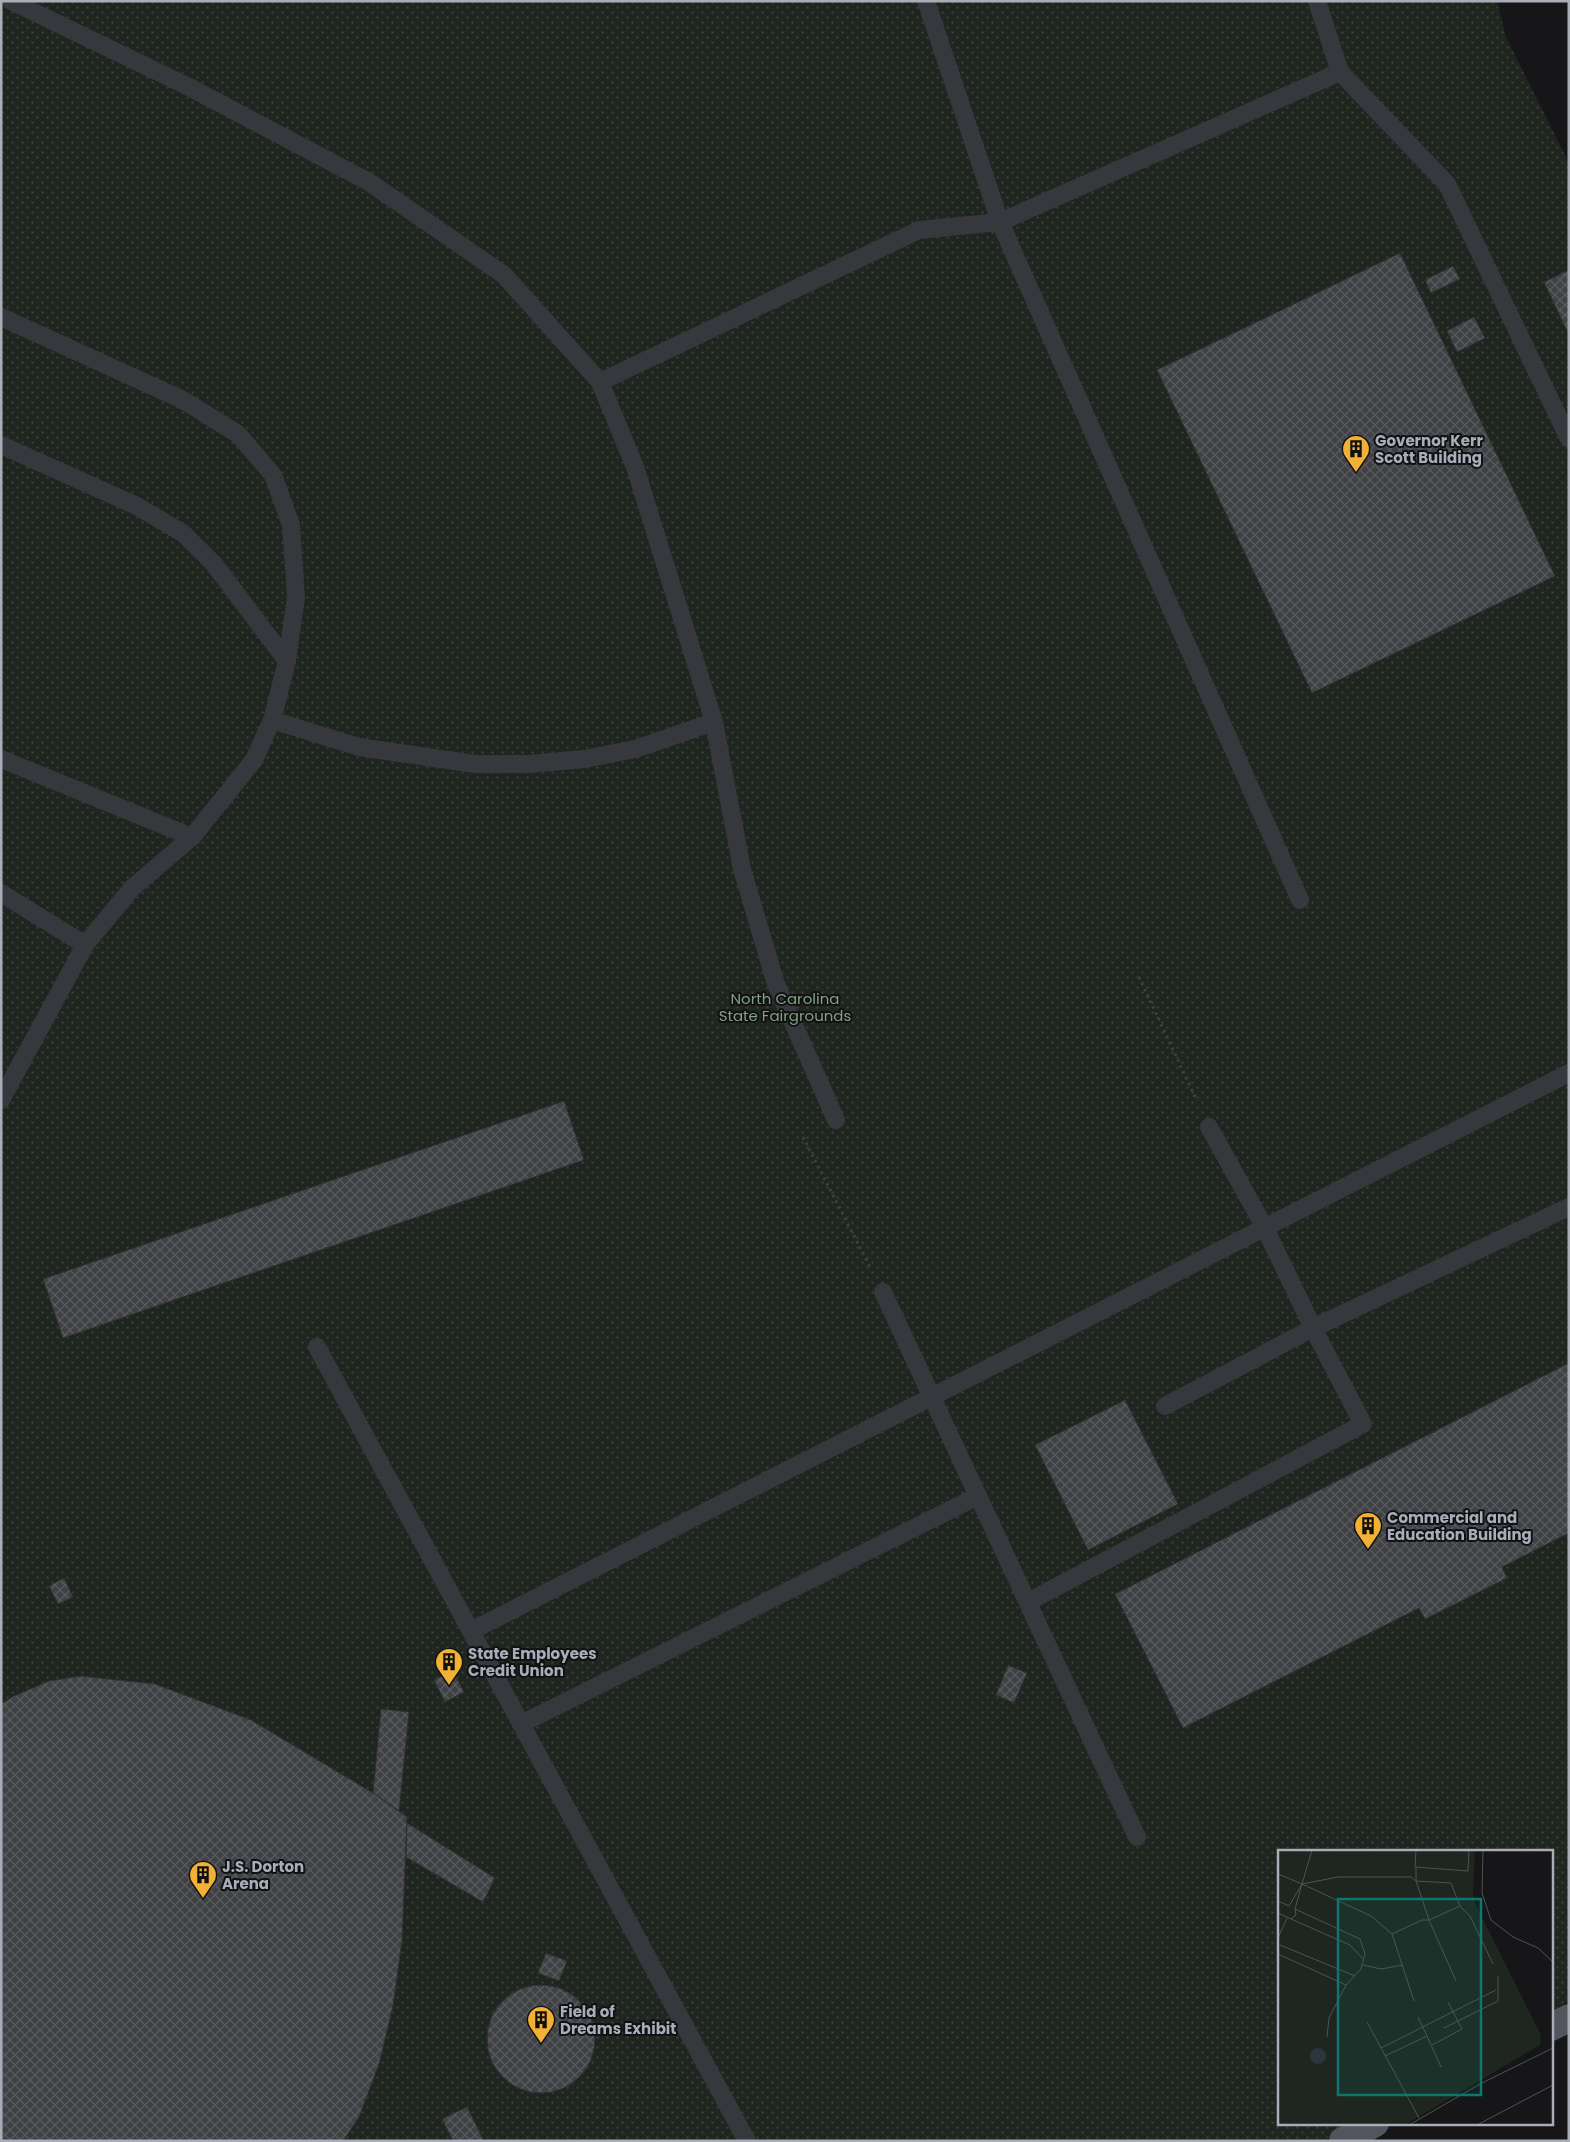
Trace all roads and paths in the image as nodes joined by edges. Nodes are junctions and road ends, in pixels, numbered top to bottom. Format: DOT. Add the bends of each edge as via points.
graph roads {
  1 [pos="10,1"];
  2 [pos="926,1"];
  3 [pos="1317,1"];
  4 [pos="1340,72"];
  5 [pos="1000,222"];
  6 [pos="1,317"];
  7 [pos="600,382"];
  8 [pos="1569,439"];
  9 [pos="1,445"];
  10 [pos="287,662"];
  11 [pos="272,720"];
  12 [pos="714,722"];
  13 [pos="1,759"];
  14 [pos="192,838"];
  15 [pos="1,893"];
  16 [pos="1300,900"];
  17 [pos="85,945"];
  18 [pos="1138,977"];
  19 [pos="1569,1073"];
  20 [pos="1,1100"];
  21 [pos="836,1120"];
  22 [pos="1209,1127"];
  23 [pos="803,1137"];
  24 [pos="1569,1207"];
  25 [pos="1265,1228"];
  26 [pos="883,1292"];
  27 [pos="1313,1328"];
  28 [pos="317,1347"];
  29 [pos="933,1396"];
  30 [pos="1165,1406"];
  31 [pos="978,1496"];
  32 [pos="1028,1602"];
  33 [pos="471,1631"];
  34 [pos="521,1724"];
  35 [pos="1137,1837"];
  36 [pos="1569,2018"];
  37 [pos="1552,2026"];
  38 [pos="1373,2124"];
  39 [pos="748,2141"];
  40 [pos="1343,2141"];
  1 -- 7 [label="lane" via="189,86 369,182 504,275"];
  2 -- 5 [label="lane"];
  3 -- 4 [label="lane"];
  4 -- 5 [label="lane"];
  4 -- 8 [label="lane" via="1447,184"];
  5 -- 7 [label="lane" via="919,230"];
  5 -- 16 [label="lane"];
  6 -- 10 [label="lane" via="183,400 238,434 273,475 291,525 296,597"];
  7 -- 12 [label="lane" via="635,467"];
  9 -- 10 [label="lane" via="137,506 184,534 214,564"];
  10 -- 11 [label="lane"];
  11 -- 12 [label="lane" via="359,747 476,764 584,759 635,749"];
  11 -- 14 [label="lane" via="254,760"];
  12 -- 21 [label="lane" via="742,869 776,984"];
  13 -- 14 [label="lane"];
  14 -- 17 [label="lane" via="132,888"];
  15 -- 17 [label="lane"];
  17 -- 20 [label="lane"];
  18 -- 22 [label="path"];
  19 -- 25 [label="lane"];
  22 -- 25 [label="lane"];
  23 -- 26 [label="path"];
  24 -- 27 [label="lane"];
  25 -- 27 [label="lane"];
  25 -- 29 [label="lane"];
  26 -- 29 [label="lane"];
  27 -- 30 [label="lane"];
  27 -- 32 [label="lane" via="1363,1424"];
  28 -- 33 [label="lane"];
  29 -- 31 [label="lane"];
  29 -- 33 [label="lane"];
  31 -- 32 [label="lane"];
  31 -- 34 [label="lane"];
  32 -- 35 [label="lane"];
  33 -- 34 [label="lane"];
  34 -- 39 [label="lane"];
  36 -- 37 [label="main road"];
  38 -- 40 [label="main road"];
}
